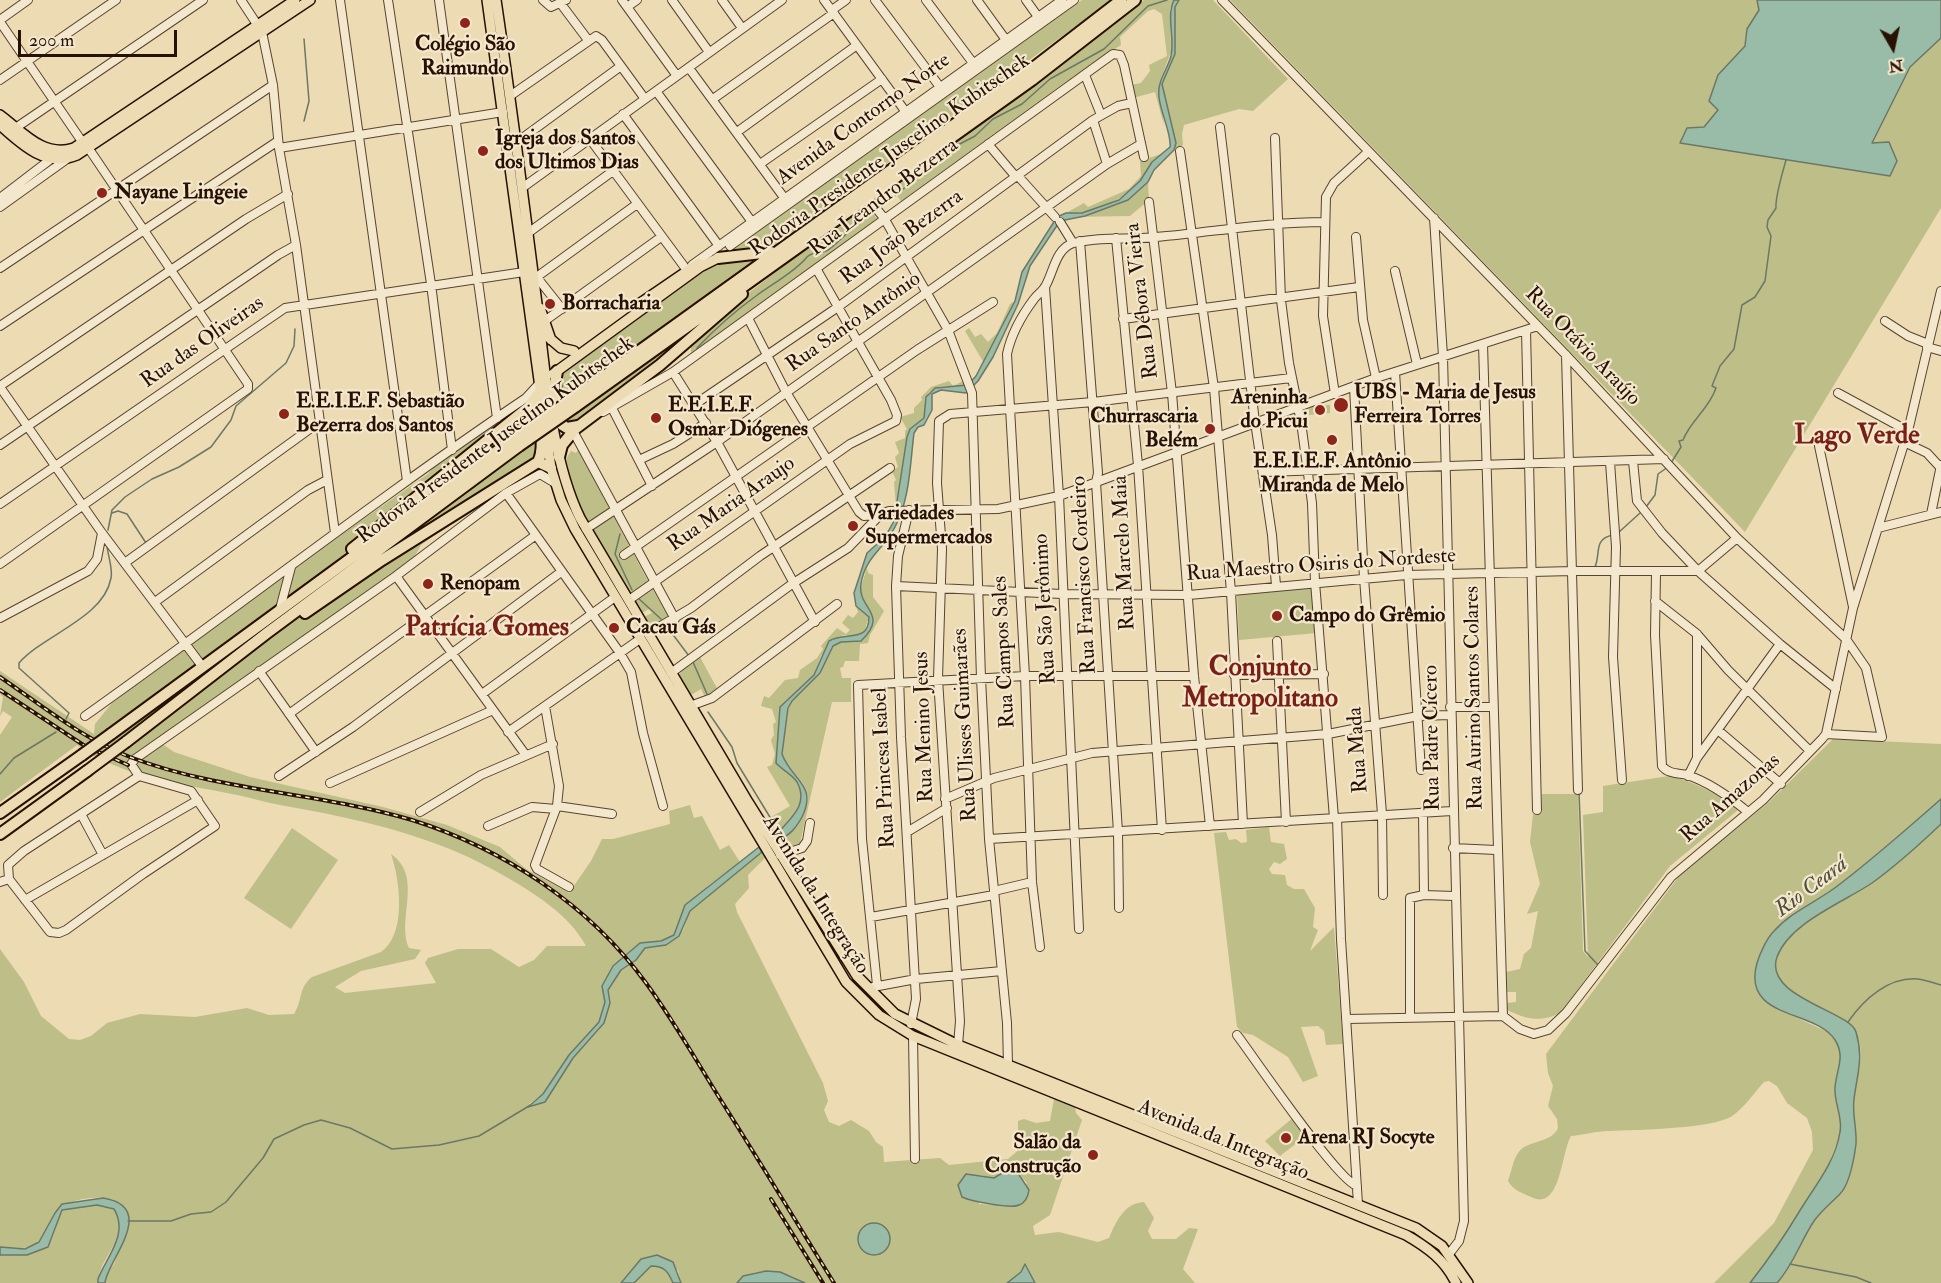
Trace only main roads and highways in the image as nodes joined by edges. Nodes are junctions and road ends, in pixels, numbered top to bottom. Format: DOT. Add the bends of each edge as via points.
graph roads {
  1 [pos="295,0"];
  2 [pos="310,0"];
  3 [pos="487,0"];
  4 [pos="496,0"];
  5 [pos="1121,0"];
  6 [pos="1135,0"];
  7 [pos="259,28"];
  8 [pos="0,115"];
  9 [pos="6,130"];
  10 [pos="86,146"];
  11 [pos="54,155"];
  12 [pos="813,234"];
  13 [pos="724,246"];
  14 [pos="775,251"];
  15 [pos="754,254"];
  16 [pos="718,258"];
  17 [pos="532,274"];
  18 [pos="544,326"];
  19 [pos="576,353"];
  20 [pos="557,371"];
  21 [pos="543,378"];
  22 [pos="541,390"];
  23 [pos="573,404"];
  24 [pos="525,410"];
  25 [pos="576,428"];
  26 [pos="517,442"];
  27 [pos="559,457"];
  28 [pos="538,462"];
  29 [pos="551,468"];
  30 [pos="300,595"];
  31 [pos="267,633"];
  32 [pos="680,698"];
  33 [pos="694,721"];
  34 [pos="0,813"];
  35 [pos="0,834"];
  36 [pos="1055,1088"];
  37 [pos="1069,1094"];
  38 [pos="1376,1217"];
  39 [pos="1456,1283"];
  40 [pos="1468,1283"];
  1 -- 7 [label="main road"];
  2 -- 7 [label="main road"];
  3 -- 17 [label="main road"];
  4 -- 17 [label="main road"];
  5 -- 14 [label="highway, Rodovia Presidente Juscelino Kubitschek" via="1015,81"];
  6 -- 12 [label="highway, Rodovia Presidente Juscelino Kubitschek" via="1032,80"];
  7 -- 10 [label="main road"];
  8 -- 9 [label="main road"];
  9 -- 11 [label="main road"];
  10 -- 11 [label="main road"];
  10 -- 11 [label="main road" via="67,159"];
  12 -- 23 [label="highway, Rodovia Presidente Juscelino Kubitschek"];
  12 -- 25 [label="highway" via="660,365"];
  13 -- 15 [label="highway" via="729,254"];
  14 -- 15 [label="highway"];
  14 -- 23 [label="highway, Rodovia Presidente Juscelino Kubitschek"];
  15 -- 16 [label="highway"];
  16 -- 19 [label="main road"];
  16 -- 19 [label="main road" via="687,269"];
  17 -- 18 [label="main road"];
  17 -- 21 [label="main road"];
  18 -- 19 [label="main road" via="551,340"];
  18 -- 21 [label="main road"];
  19 -- 20 [label="main road"];
  20 -- 21 [label="main road"];
  20 -- 25 [label="highway" via="555,384 562,424"];
  21 -- 22 [label="main road"];
  21 -- 27 [label="main road, Avenida da Integração"];
  22 -- 24 [label="highway"];
  22 -- 29 [label="main road, Avenida da Integração"];
  23 -- 26 [label="highway, Rodovia Presidente Juscelino Kubitschek, bridge"];
  24 -- 28 [label="highway" via="536,414 542,450"];
  24 -- 30 [label="highway" via="328,567"];
  25 -- 27 [label="highway" via="562,445"];
  26 -- 30 [label="highway, Rodovia Presidente Juscelino Kubitschek"];
  26 -- 31 [label="highway, Rodovia Presidente Juscelino Kubitschek"];
  27 -- 32 [label="main road, Avenida da Integração" via="569,496 671,673"];
  28 -- 29 [label="highway"];
  28 -- 31 [label="highway" via="312,609"];
  29 -- 32 [label="main road, Avenida da Integração" via="566,513 640,639"];
  30 -- 34 [label="highway, Rodovia Presidente Juscelino Kubitschek, bridge"];
  31 -- 35 [label="highway, Rodovia Presidente Juscelino Kubitschek, bridge"];
  32 -- 33 [label="main road, Avenida da Integração"];
  32 -- 33 [label="main road, Avenida da Integração" via="690,706"];
  33 -- 36 [label="main road, Avenida da Integração" via="867,989 911,1024"];
  33 -- 36 [label="main road, Avenida da Integração" via="846,982 879,1015 913,1036"];
  36 -- 37 [label="main road, Avenida da Integração"];
  37 -- 38 [label="main road, Avenida da Integração"];
  37 -- 38 [label="main road, Avenida da Integração" via="1358,1204"];
  38 -- 39 [label="main road, Avenida da Integração" via="1423,1244 1447,1267"];
  38 -- 40 [label="main road, Avenida da Integração" via="1430,1236 1449,1254"];
}
